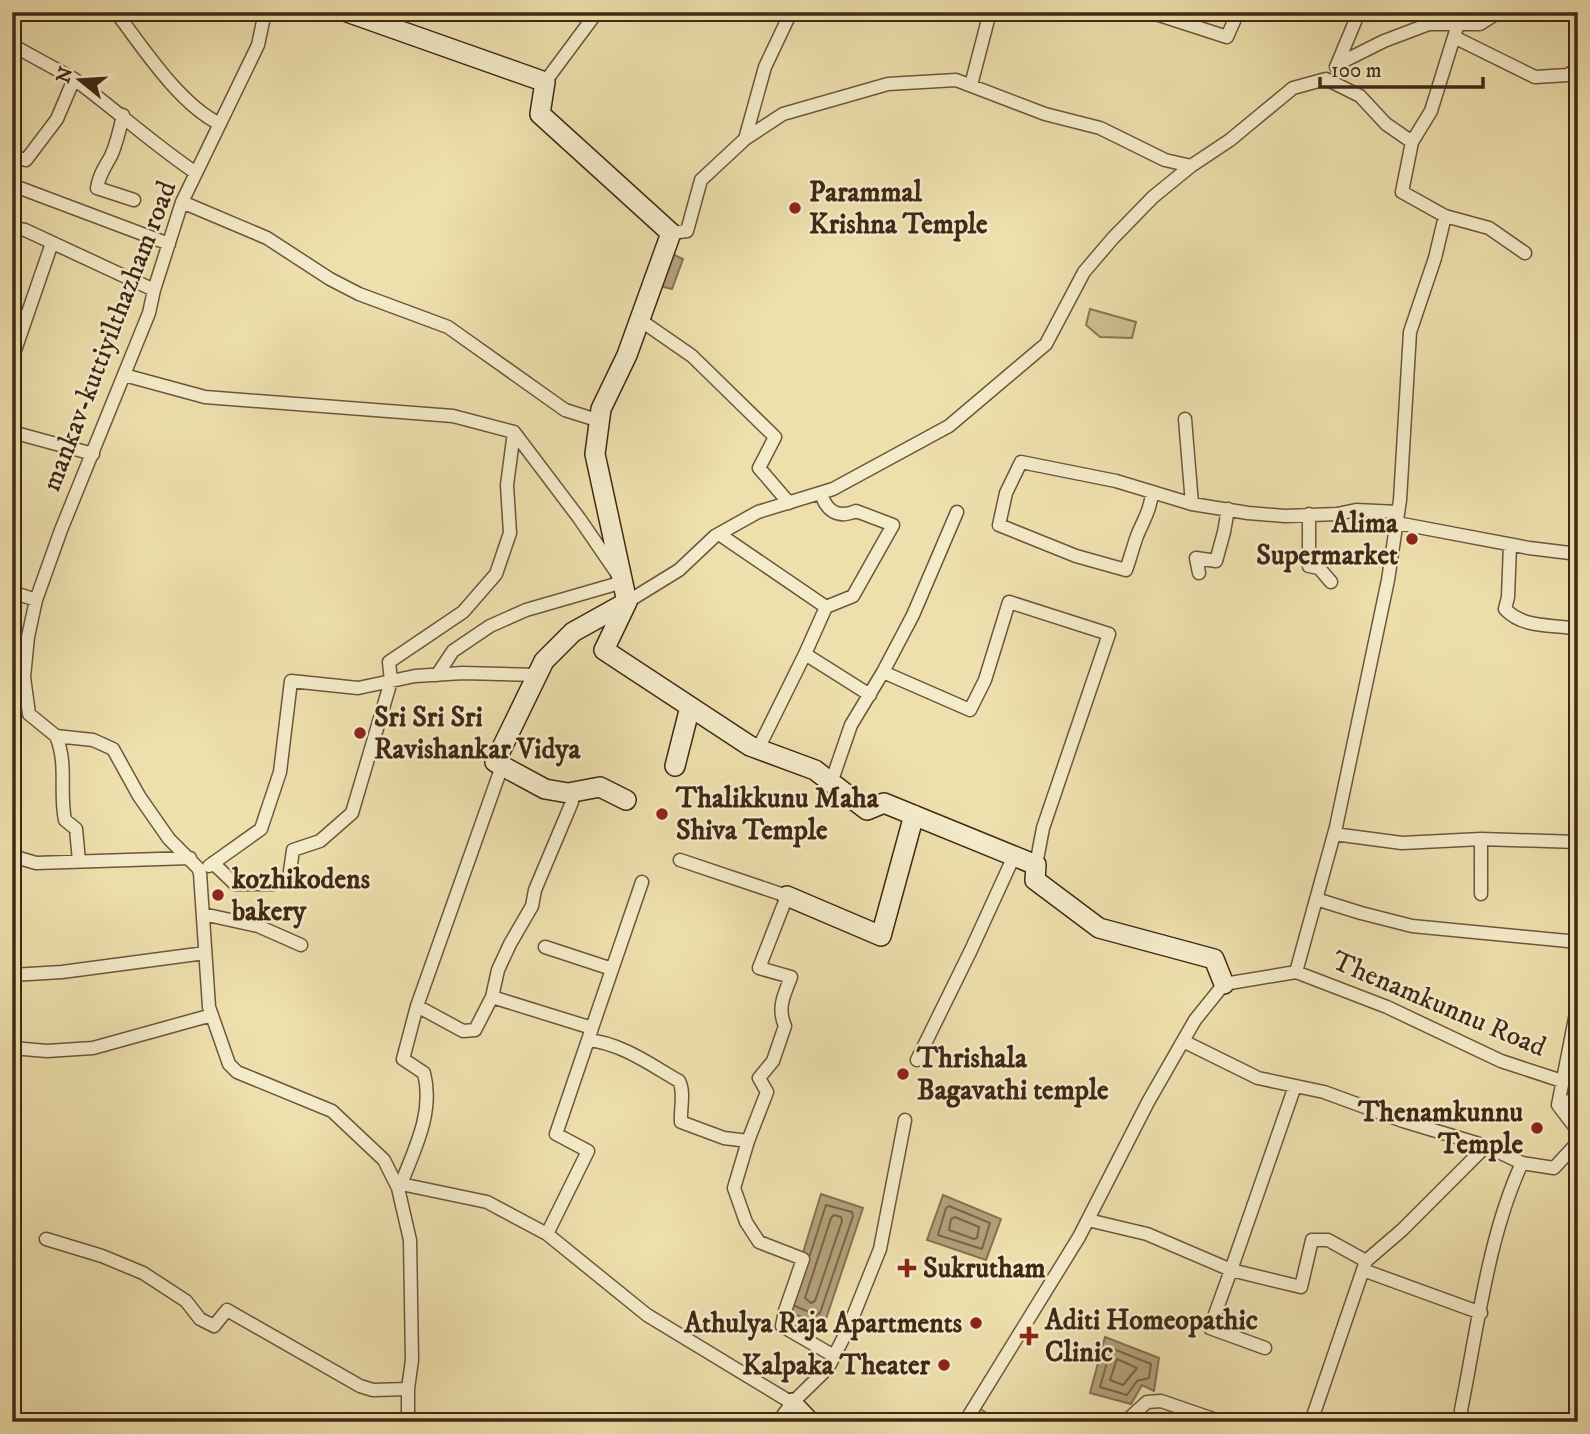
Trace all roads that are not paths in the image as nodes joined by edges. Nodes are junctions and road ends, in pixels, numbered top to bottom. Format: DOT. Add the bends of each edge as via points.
graph roads {
  1 [pos="116,12"];
  2 [pos="265,12"];
  3 [pos="348,12"];
  4 [pos="597,12"];
  5 [pos="791,12"];
  6 [pos="990,12"];
  7 [pos="1150,12"];
  8 [pos="1238,12"];
  9 [pos="1359,12"];
  10 [pos="1499,12"];
  11 [pos="1458,24"];
  12 [pos="1454,37"];
  13 [pos="14,51"];
  14 [pos="1338,64"];
  15 [pos="1578,68"];
  16 [pos="74,79"];
  17 [pos="1326,79"];
  18 [pos="545,82"];
  19 [pos="971,85"];
  20 [pos="123,116"];
  21 [pos="220,124"];
  22 [pos="745,139"];
  23 [pos="1412,142"];
  24 [pos="12,156"];
  25 [pos="1191,166"];
  26 [pos="196,173"];
  27 [pos="12,185"];
  28 [pos="134,200"];
  29 [pos="182,202"];
  30 [pos="1445,216"];
  31 [pos="12,228"];
  32 [pos="671,233"];
  33 [pos="52,243"];
  34 [pos="169,244"];
  35 [pos="1525,253"];
  36 [pos="154,290"];
  37 [pos="640,320"];
  38 [pos="12,359"];
  39 [pos="124,375"];
  40 [pos="1185,419"];
  41 [pos="600,421"];
  42 [pos="12,432"];
  43 [pos="514,432"];
  44 [pos="93,454"];
  45 [pos="1152,492"];
  46 [pos="821,493"];
  47 [pos="789,503"];
  48 [pos="1192,504"];
  49 [pos="1228,509"];
  50 [pos="957,512"];
  51 [pos="1309,514"];
  52 [pos="1397,518"];
  53 [pos="719,534"];
  54 [pos="1510,545"];
  55 [pos="1578,554"];
  56 [pos="1199,573"];
  57 [pos="623,582"];
  58 [pos="1331,582"];
  59 [pos="12,592"];
  60 [pos="36,600"];
  61 [pos="627,602"];
  62 [pos="826,607"];
  63 [pos="1578,629"];
  64 [pos="805,654"];
  65 [pos="883,672"];
  66 [pos="437,675"];
  67 [pos="538,675"];
  68 [pos="391,681"];
  69 [pos="870,695"];
  70 [pos="690,707"];
  71 [pos="56,736"];
  72 [pos="758,749"];
  73 [pos="502,766"];
  74 [pos="675,766"];
  75 [pos="831,783"];
  76 [pos="568,793"];
  77 [pos="626,800"];
  78 [pos="914,815"];
  79 [pos="1334,834"];
  80 [pos="1481,839"];
  81 [pos="1578,842"];
  82 [pos="12,856"];
  83 [pos="1014,856"];
  84 [pos="190,858"];
  85 [pos="680,860"];
  86 [pos="79,861"];
  87 [pos="214,863"];
  88 [pos="1036,865"];
  89 [pos="200,873"];
  90 [pos="642,882"];
  91 [pos="1481,894"];
  92 [pos="787,897"];
  93 [pos="1316,899"];
  94 [pos="203,914"];
  95 [pos="1578,942"];
  96 [pos="301,945"];
  97 [pos="545,947"];
  98 [pos="205,953"];
  99 [pos="612,969"];
  100 [pos="1296,972"];
  101 [pos="12,975"];
  102 [pos="1224,984"];
  103 [pos="492,997"];
  104 [pos="1578,1003"];
  105 [pos="417,1006"];
  106 [pos="212,1015"];
  107 [pos="590,1034"];
  108 [pos="1183,1041"];
  109 [pos="12,1048"];
  110 [pos="917,1060"];
  111 [pos="1562,1081"];
  112 [pos="1295,1086"];
  113 [pos="1578,1098"];
  114 [pos="1558,1105"];
  115 [pos="905,1120"];
  116 [pos="1578,1131"];
  117 [pos="748,1141"];
  118 [pos="1578,1142"];
  119 [pos="1486,1146"];
  120 [pos="1522,1163"];
  121 [pos="399,1186"];
  122 [pos="1088,1220"];
  123 [pos="547,1234"];
  124 [pos="46,1239"];
  125 [pos="1365,1266"];
  126 [pos="1231,1270"];
  127 [pos="1481,1312"];
  128 [pos="1265,1348"];
  129 [pos="834,1356"];
  130 [pos="408,1390"];
  131 [pos="792,1403"];
  132 [pos="408,1422"];
  133 [pos="778,1422"];
  134 [pos="810,1422"];
  135 [pos="965,1422"];
  136 [pos="1125,1422"];
  137 [pos="1222,1422"];
  138 [pos="1311,1422"];
  139 [pos="1461,1422"];
  1 -- 21 [label="street" via="150,59 203,116"];
  2 -- 21 [label="street, mankav-kuttiyilthazham road" via="258,45"];
  3 -- 18 [label="street"];
  4 -- 18 [label="street"];
  5 -- 22 [label="street" via="765,67"];
  6 -- 19 [label="street"];
  7 -- 8 [label="street" via="1227,37"];
  9 -- 14 [label="street"];
  10 -- 11 [label="street" via="1480,24"];
  11 -- 12 [label="street"];
  11 -- 14 [label="street" via="1429,24"];
  12 -- 15 [label="street" via="1535,77 1568,75"];
  12 -- 23 [label="street" via="1431,111"];
  13 -- 16 [label="street"];
  14 -- 17 [label="street"];
  16 -- 20 [label="street"];
  16 -- 24 [label="street" via="57,119 26,160"];
  17 -- 23 [label="street" via="1360,96 1386,124"];
  17 -- 25 [label="street" via="1293,88"];
  18 -- 32 [label="street" via="540,114"];
  19 -- 22 [label="street" via="956,80 888,84 783,114"];
  19 -- 25 [label="street" via="1045,114 1100,128 1165,160"];
  20 -- 26 [label="street"];
  20 -- 28 [label="street" via="97,188"];
  21 -- 26 [label="street, mankav-kuttiyilthazham road"];
  22 -- 32 [label="street" via="701,180 687,231"];
  23 -- 30 [label="street" via="1402,192"];
  25 -- 46 [label="street" via="1153,197 1084,272 1046,344 949,426"];
  26 -- 29 [label="street, mankav-kuttiyilthazham road"];
  27 -- 34 [label="street"];
  29 -- 34 [label="street, mankav-kuttiyilthazham road"];
  29 -- 41 [label="street" via="267,238 359,294 449,327 565,410"];
  30 -- 35 [label="street" via="1489,228"];
  30 -- 52 [label="street" via="1410,332"];
  31 -- 33 [label="street"];
  32 -- 37 [label="street"];
  33 -- 36 [label="street"];
  33 -- 38 [label="street"];
  34 -- 36 [label="street, mankav-kuttiyilthazham road"];
  36 -- 39 [label="street, mankav-kuttiyilthazham road"];
  37 -- 41 [label="street"];
  37 -- 47 [label="street" via="692,356 775,437 759,468"];
  39 -- 43 [label="street" via="205,397 453,415"];
  39 -- 44 [label="street, mankav-kuttiyilthazham road"];
  40 -- 48 [label="street"];
  41 -- 57 [label="street" via="595,454"];
  42 -- 44 [label="street"];
  43 -- 57 [label="street"];
  43 -- 68 [label="street" via="507,485 510,533 496,574 463,612 389,663"];
  44 -- 60 [label="street, mankav-kuttiyilthazham road"];
  45 -- 45 [label="street" via="1021,463 1006,493 999,525 1126,570"];
  45 -- 48 [label="street"];
  46 -- 47 [label="street"];
  46 -- 62 [label="street" via="824,505 835,513 846,516 856,511 893,525 853,596"];
  47 -- 53 [label="street" via="758,512"];
  48 -- 49 [label="street"];
  49 -- 51 [label="street"];
  49 -- 56 [label="street" via="1216,561 1196,558"];
  50 -- 65 [label="street"];
  51 -- 52 [label="street" via="1356,510"];
  51 -- 58 [label="street" via="1309,566 1319,568"];
  52 -- 54 [label="street"];
  52 -- 79 [label="street"];
  53 -- 61 [label="street" via="679,570"];
  53 -- 62 [label="street"];
  54 -- 55 [label="street"];
  54 -- 63 [label="street" via="1505,609 1526,623"];
  57 -- 61 [label="street"];
  57 -- 66 [label="street" via="526,610 490,626 453,651"];
  59 -- 60 [label="street"];
  60 -- 71 [label="street, mankav-kuttiyilthazham road" via="24,677 29,714"];
  61 -- 67 [label="street" via="573,632 544,661"];
  61 -- 70 [label="street" via="604,650"];
  62 -- 64 [label="street"];
  64 -- 69 [label="street"];
  64 -- 72 [label="street"];
  65 -- 69 [label="street"];
  65 -- 88 [label="street" via="970,710 985,680 1009,603 1109,635 1043,828"];
  66 -- 67 [label="street"];
  66 -- 68 [label="street"];
  67 -- 73 [label="street" via="495,762"];
  68 -- 87 [label="street" via="358,688 291,681 280,772 261,829"];
  68 -- 87 [label="street" via="352,813 320,841 293,850 289,877 273,884 235,884"];
  69 -- 75 [label="street" via="851,726"];
  70 -- 72 [label="street"];
  70 -- 74 [label="street"];
  71 -- 84 [label="street" via="93,740 113,749 169,839"];
  71 -- 86 [label="street" via="62,752 62,808 65,820 76,829"];
  72 -- 75 [label="street" via="815,770"];
  73 -- 76 [label="street" via="545,789"];
  73 -- 105 [label="street"];
  75 -- 78 [label="street" via="867,810 884,803"];
  76 -- 77 [label="street" via="600,787"];
  76 -- 103 [label="street" via="572,802 534,890 532,906 498,970"];
  78 -- 83 [label="street"];
  78 -- 92 [label="street" via="881,936"];
  79 -- 80 [label="street" via="1402,843"];
  79 -- 93 [label="street"];
  80 -- 81 [label="street"];
  80 -- 91 [label="street"];
  82 -- 86 [label="street" via="36,863"];
  83 -- 88 [label="street"];
  83 -- 110 [label="street"];
  84 -- 86 [label="street"];
  84 -- 89 [label="street"];
  85 -- 92 [label="street"];
  87 -- 89 [label="street"];
  88 -- 102 [label="street" via="1035,880 1099,928 1214,959"];
  89 -- 94 [label="street"];
  90 -- 99 [label="street"];
  92 -- 117 [label="street" via="760,968 791,977 779,1014 785,1026 773,1061 759,1078 767,1092"];
  93 -- 95 [label="street" via="1412,926"];
  93 -- 100 [label="street"];
  94 -- 96 [label="street" via="258,926"];
  94 -- 98 [label="street"];
  97 -- 99 [label="street"];
  98 -- 101 [label="street"];
  98 -- 106 [label="street"];
  99 -- 107 [label="street"];
  100 -- 102 [label="street"];
  100 -- 111 [label="street, Thenamkunnu Road" via="1387,1007 1501,1060"];
  102 -- 108 [label="street"];
  103 -- 105 [label="street" via="475,1030 463,1031"];
  103 -- 107 [label="street"];
  104 -- 111 [label="street"];
  105 -- 121 [label="street" via="403,1059 424,1073 428,1088 423,1129"];
  106 -- 109 [label="street" via="93,1048"];
  106 -- 121 [label="street" via="229,1064 237,1072 332,1111 384,1160"];
  107 -- 117 [label="street" via="679,1082 683,1088 681,1122 724,1138"];
  107 -- 123 [label="street" via="556,1134 588,1151"];
  108 -- 112 [label="street" via="1258,1077"];
  108 -- 122 [label="street"];
  111 -- 114 [label="street"];
  112 -- 119 [label="street"];
  112 -- 126 [label="street"];
  113 -- 114 [label="street"];
  114 -- 116 [label="street"];
  115 -- 129 [label="street" via="880,1249"];
  117 -- 129 [label="street" via="734,1188 746,1222 759,1242 803,1259 782,1326"];
  118 -- 120 [label="street" via="1554,1168"];
  119 -- 120 [label="street"];
  119 -- 125 [label="street"];
  120 -- 127 [label="street" via="1494,1248"];
  121 -- 123 [label="street" via="487,1202"];
  121 -- 130 [label="street" via="410,1240 412,1360"];
  122 -- 126 [label="street" via="1147,1234"];
  122 -- 135 [label="street"];
  123 -- 131 [label="street" via="647,1315"];
  124 -- 130 [label="street" via="143,1273 214,1326 227,1310 360,1386"];
  125 -- 126 [label="street" via="1328,1240 1312,1240 1301,1287"];
  125 -- 127 [label="street"];
  125 -- 138 [label="street"];
  126 -- 128 [label="street" via="1210,1328"];
  127 -- 139 [label="street"];
  129 -- 131 [label="street" via="828,1368"];
  130 -- 132 [label="street"];
  131 -- 133 [label="street"];
  131 -- 134 [label="street"];
  136 -- 137 [label="street" via="1147,1402 1161,1401"];
}
